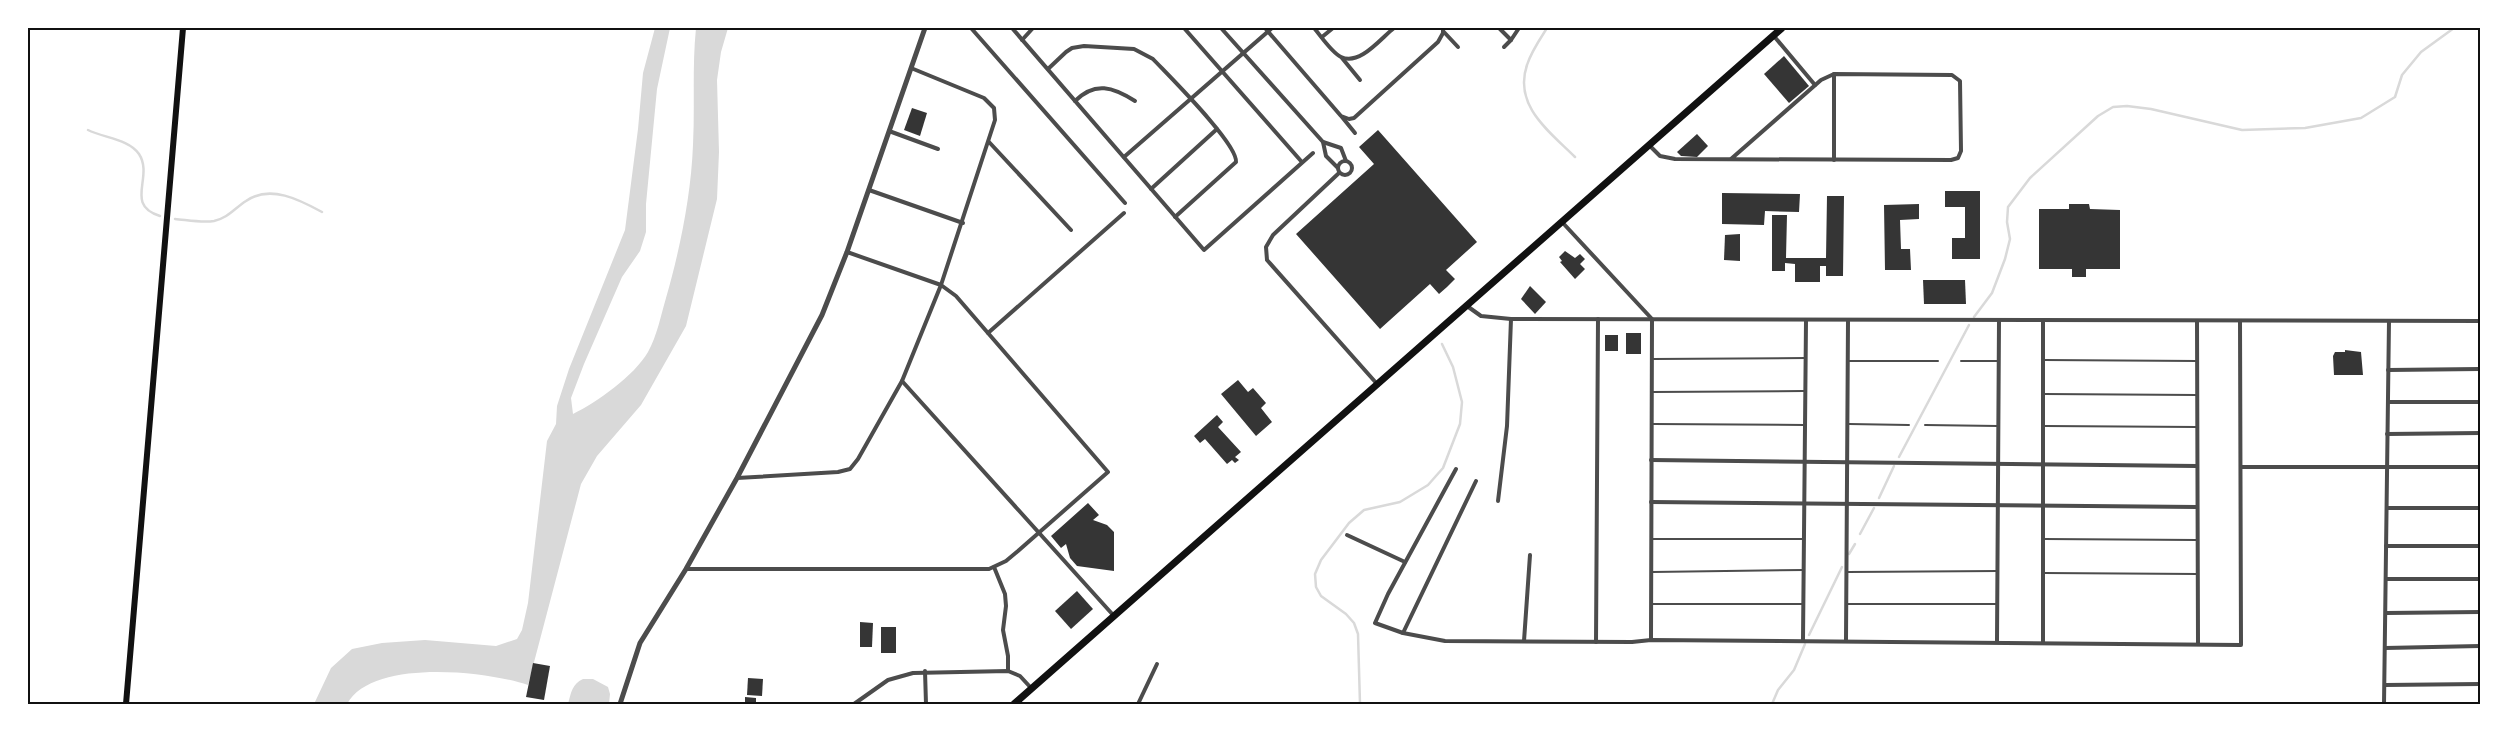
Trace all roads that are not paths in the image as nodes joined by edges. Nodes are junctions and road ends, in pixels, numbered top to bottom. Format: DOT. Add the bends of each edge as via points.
graph roads {
  1 [pos="183,28"];
  2 [pos="925,28"];
  3 [pos="971,28"];
  4 [pos="1012,28"];
  5 [pos="1034,28"];
  6 [pos="1184,28"];
  7 [pos="1221,28"];
  8 [pos="1272,28"];
  9 [pos="1314,28"];
  10 [pos="1333,28"];
  11 [pos="1394,28"];
  12 [pos="1500,28"];
  13 [pos="1518,28"];
  14 [pos="1782,28"];
  15 [pos="1267,29"];
  16 [pos="1443,29"];
  17 [pos="1773,35"];
  18 [pos="1322,37"];
  19 [pos="1022,40"];
  20 [pos="1512,40"];
  21 [pos="1458,47"];
  22 [pos="1504,47"];
  23 [pos="1243,53"];
  24 [pos="1341,57"];
  25 [pos="911,68"];
  26 [pos="1048,69"];
  27 [pos="1223,70"];
  28 [pos="1834,74"];
  29 [pos="1360,80"];
  30 [pos="1815,85"];
  31 [pos="1190,98"];
  32 [pos="1075,101"];
  33 [pos="1135,101"];
  34 [pos="1341,116"];
  35 [pos="1217,129"];
  36 [pos="889,131"];
  37 [pos="1355,134"];
  38 [pos="989,142"];
  39 [pos="1323,142"];
  40 [pos="1648,145"];
  41 [pos="938,149"];
  42 [pos="1313,152"];
  43 [pos="1124,157"];
  44 [pos="1731,160"];
  45 [pos="1834,160"];
  46 [pos="1301,161"];
  47 [pos="1346,161"];
  48 [pos="1339,170"];
  49 [pos="1151,189"];
  50 [pos="869,190"];
  51 [pos="1125,204"];
  52 [pos="1124,213"];
  53 [pos="1176,217"];
  54 [pos="1562,222"];
  55 [pos="963,223"];
  56 [pos="1071,230"];
  57 [pos="847,252"];
  58 [pos="941,285"];
  59 [pos="1467,306"];
  60 [pos="1511,319"];
  61 [pos="1598,319"];
  62 [pos="1652,319"];
  63 [pos="1806,321"];
  64 [pos="1848,321"];
  65 [pos="1999,321"];
  66 [pos="2043,321"];
  67 [pos="2197,321"];
  68 [pos="2240,321"];
  69 [pos="2389,321"];
  70 [pos="2480,321"];
  71 [pos="988,333"];
  72 [pos="1806,358"];
  73 [pos="1652,359"];
  74 [pos="1999,360"];
  75 [pos="2044,360"];
  76 [pos="1848,361"];
  77 [pos="1938,361"];
  78 [pos="1961,361"];
  79 [pos="2197,361"];
  80 [pos="2480,369"];
  81 [pos="2388,370"];
  82 [pos="902,380"];
  83 [pos="1378,385"];
  84 [pos="1806,391"];
  85 [pos="1652,392"];
  86 [pos="2044,394"];
  87 [pos="2197,395"];
  88 [pos="2388,402"];
  89 [pos="2480,402"];
  90 [pos="1652,424"];
  91 [pos="1848,424"];
  92 [pos="1805,425"];
  93 [pos="1909,425"];
  94 [pos="1925,425"];
  95 [pos="1999,426"];
  96 [pos="2044,426"];
  97 [pos="2197,427"];
  98 [pos="2480,433"];
  99 [pos="2388,434"];
  100 [pos="1652,460"];
  101 [pos="1805,461"];
  102 [pos="1847,461"];
  103 [pos="1999,462"];
  104 [pos="2044,462"];
  105 [pos="2197,466"];
  106 [pos="2241,467"];
  107 [pos="2387,467"];
  108 [pos="2480,467"];
  109 [pos="1456,469"];
  110 [pos="737,478"];
  111 [pos="1476,482"];
  112 [pos="1498,501"];
  113 [pos="1651,502"];
  114 [pos="1805,502"];
  115 [pos="1847,503"];
  116 [pos="1998,504"];
  117 [pos="2044,504"];
  118 [pos="2197,506"];
  119 [pos="2386,508"];
  120 [pos="2480,508"];
  121 [pos="1037,533"];
  122 [pos="1348,535"];
  123 [pos="1651,539"];
  124 [pos="1804,539"];
  125 [pos="2044,539"];
  126 [pos="2197,540"];
  127 [pos="2386,546"];
  128 [pos="2480,546"];
  129 [pos="1530,555"];
  130 [pos="1405,562"];
  131 [pos="994,567"];
  132 [pos="686,569"];
  133 [pos="1804,570"];
  134 [pos="1998,570"];
  135 [pos="1651,572"];
  136 [pos="1847,572"];
  137 [pos="2044,573"];
  138 [pos="2198,574"];
  139 [pos="2386,579"];
  140 [pos="2480,579"];
  141 [pos="1651,604"];
  142 [pos="1804,604"];
  143 [pos="1846,604"];
  144 [pos="1998,604"];
  145 [pos="2480,612"];
  146 [pos="2386,613"];
  147 [pos="1114,616"];
  148 [pos="1403,633"];
  149 [pos="1651,640"];
  150 [pos="1804,640"];
  151 [pos="1846,640"];
  152 [pos="1524,641"];
  153 [pos="1596,642"];
  154 [pos="1997,642"];
  155 [pos="2043,642"];
  156 [pos="2198,644"];
  157 [pos="2480,646"];
  158 [pos="2385,648"];
  159 [pos="1157,664"];
  160 [pos="925,671"];
  161 [pos="1008,671"];
  162 [pos="2480,684"];
  163 [pos="2385,685"];
  164 [pos="1032,689"];
  165 [pos="1018,703"];
  166 [pos="126,704"];
  167 [pos="620,704"];
  168 [pos="854,704"];
  169 [pos="926,704"];
  170 [pos="1138,704"];
  171 [pos="2384,704"];
  1 -- 166 [label="main road"];
  2 -- 25 [label="street"];
  3 -- 51 [label="street"];
  4 -- 19 [label="street"];
  5 -- 19 [label="street"];
  6 -- 27 [label="street"];
  7 -- 23 [label="street"];
  8 -- 15 [label="street"];
  9 -- 18 [label="street"];
  10 -- 18 [label="street"];
  11 -- 24 [label="street" via="1361,56"];
  12 -- 20 [label="street"];
  13 -- 20 [label="street"];
  14 -- 17 [label="highway"];
  15 -- 23 [label="street"];
  15 -- 34 [label="street"];
  16 -- 21 [label="street"];
  16 -- 34 [label="street" via="1438,42 1354,118"];
  17 -- 30 [label="street"];
  17 -- 40 [label="highway"];
  18 -- 24 [label="street"];
  19 -- 26 [label="street"];
  20 -- 22 [label="street"];
  23 -- 27 [label="street"];
  23 -- 39 [label="street"];
  24 -- 29 [label="street"];
  25 -- 36 [label="street"];
  25 -- 38 [label="street" via="990,102 995,114"];
  26 -- 31 [label="street" via="1072,48 1134,49 1153,59"];
  26 -- 32 [label="street"];
  27 -- 31 [label="street"];
  27 -- 46 [label="street"];
  28 -- 30 [label="street"];
  28 -- 45 [label="street"];
  28 -- 45 [label="street" via="1955,76 1960,85 1961,151 1958,158 1951,160"];
  30 -- 44 [label="street"];
  31 -- 35 [label="street"];
  31 -- 43 [label="street"];
  32 -- 33 [label="street" via="1085,91 1100,88 1119,91"];
  32 -- 43 [label="street"];
  34 -- 37 [label="street"];
  35 -- 49 [label="street"];
  35 -- 53 [label="street" via="1235,152 1236,162"];
  36 -- 41 [label="street"];
  36 -- 50 [label="street"];
  38 -- 55 [label="street"];
  38 -- 56 [label="street"];
  39 -- 47 [label="street" via="1341,148"];
  39 -- 48 [label="street" via="1326,156"];
  40 -- 44 [label="street" via="1667,158"];
  40 -- 54 [label="highway"];
  42 -- 46 [label="street"];
  43 -- 49 [label="street"];
  44 -- 45 [label="street"];
  46 -- 53 [label="street" via="1204,250"];
  47 -- 48 [label="street" via="1342,162"];
  47 -- 48 [label="street" via="1351,163 1352,171 1346,176"];
  48 -- 83 [label="street" via="1273,235 1266,247 1267,260"];
  49 -- 53 [label="street"];
  50 -- 55 [label="street"];
  50 -- 57 [label="street"];
  52 -- 71 [label="street"];
  54 -- 59 [label="highway"];
  54 -- 62 [label="street"];
  55 -- 58 [label="street"];
  57 -- 58 [label="street"];
  57 -- 110 [label="street" via="812,335"];
  58 -- 71 [label="street" via="956,296"];
  58 -- 82 [label="street"];
  59 -- 60 [label="street" via="1480,316"];
  59 -- 83 [label="highway"];
  60 -- 61 [label="street"];
  60 -- 112 [label="street" via="1506,426"];
  61 -- 62 [label="street"];
  61 -- 153 [label="street"];
  62 -- 63 [label="street"];
  62 -- 73 [label="street"];
  63 -- 64 [label="street"];
  63 -- 72 [label="street"];
  64 -- 65 [label="street"];
  64 -- 76 [label="street"];
  65 -- 66 [label="street"];
  65 -- 74 [label="street"];
  66 -- 67 [label="street"];
  66 -- 75 [label="street"];
  67 -- 68 [label="street"];
  67 -- 79 [label="street"];
  68 -- 69 [label="street"];
  68 -- 106 [label="street"];
  69 -- 70 [label="street"];
  69 -- 81 [label="street"];
  71 -- 121 [label="street" via="1108,472"];
  72 -- 73 [label="lane"];
  72 -- 84 [label="street"];
  73 -- 85 [label="street"];
  74 -- 78 [label="lane"];
  74 -- 95 [label="street"];
  75 -- 79 [label="lane"];
  75 -- 86 [label="street"];
  76 -- 77 [label="lane"];
  76 -- 91 [label="street"];
  79 -- 87 [label="street"];
  80 -- 81 [label="street"];
  81 -- 88 [label="street"];
  82 -- 110 [label="street" via="850,468 838,472"];
  82 -- 121 [label="street"];
  83 -- 147 [label="highway"];
  84 -- 85 [label="lane"];
  84 -- 92 [label="street"];
  85 -- 90 [label="street"];
  86 -- 87 [label="lane"];
  86 -- 96 [label="street"];
  87 -- 97 [label="street"];
  88 -- 89 [label="street"];
  88 -- 99 [label="street"];
  90 -- 92 [label="lane"];
  90 -- 100 [label="street"];
  91 -- 93 [label="lane"];
  91 -- 102 [label="street"];
  92 -- 101 [label="street"];
  94 -- 95 [label="lane"];
  95 -- 103 [label="street"];
  96 -- 97 [label="lane"];
  96 -- 104 [label="street"];
  97 -- 105 [label="street"];
  98 -- 99 [label="street"];
  99 -- 107 [label="street"];
  100 -- 101 [label="street"];
  100 -- 113 [label="street"];
  101 -- 102 [label="street"];
  101 -- 114 [label="street"];
  102 -- 103 [label="street"];
  102 -- 115 [label="street"];
  103 -- 104 [label="street"];
  103 -- 116 [label="street"];
  104 -- 105 [label="street"];
  104 -- 117 [label="street"];
  105 -- 118 [label="street"];
  106 -- 107 [label="street"];
  106 -- 156 [label="street" via="2241,645"];
  107 -- 108 [label="street"];
  107 -- 119 [label="street"];
  109 -- 130 [label="street"];
  110 -- 132 [label="street"];
  111 -- 148 [label="street"];
  113 -- 114 [label="street"];
  113 -- 123 [label="street"];
  114 -- 115 [label="street"];
  114 -- 124 [label="street"];
  115 -- 116 [label="street"];
  115 -- 136 [label="street"];
  116 -- 117 [label="street"];
  116 -- 134 [label="street"];
  117 -- 118 [label="street"];
  117 -- 125 [label="street"];
  118 -- 126 [label="street"];
  119 -- 120 [label="street"];
  119 -- 127 [label="street"];
  121 -- 131 [label="street" via="1018,552"];
  121 -- 147 [label="street"];
  122 -- 130 [label="street"];
  123 -- 124 [label="lane"];
  123 -- 135 [label="street"];
  124 -- 133 [label="street"];
  125 -- 126 [label="lane"];
  125 -- 137 [label="street"];
  126 -- 138 [label="street"];
  127 -- 128 [label="street"];
  127 -- 139 [label="street"];
  129 -- 152 [label="street"];
  130 -- 148 [label="street" via="1375,623"];
  131 -- 132 [label="street" via="980,570"];
  131 -- 161 [label="street" via="1005,594 1003,630"];
  132 -- 167 [label="street" via="640,643"];
  133 -- 135 [label="lane"];
  133 -- 142 [label="street"];
  134 -- 136 [label="lane"];
  134 -- 144 [label="street"];
  135 -- 141 [label="street"];
  136 -- 143 [label="street"];
  137 -- 138 [label="lane"];
  137 -- 155 [label="street"];
  138 -- 156 [label="street"];
  139 -- 140 [label="street"];
  139 -- 146 [label="street"];
  141 -- 142 [label="lane"];
  141 -- 149 [label="street"];
  142 -- 150 [label="street"];
  143 -- 144 [label="lane"];
  143 -- 151 [label="street"];
  144 -- 154 [label="street"];
  145 -- 146 [label="street"];
  146 -- 158 [label="street"];
  147 -- 164 [label="highway"];
  148 -- 152 [label="street" via="1445,641"];
  149 -- 150 [label="street"];
  149 -- 153 [label="street"];
  150 -- 151 [label="street"];
  151 -- 154 [label="street"];
  152 -- 153 [label="street"];
  154 -- 155 [label="street"];
  155 -- 156 [label="street"];
  157 -- 158 [label="street"];
  158 -- 163 [label="street"];
  159 -- 170 [label="street"];
  160 -- 161 [label="street"];
  160 -- 168 [label="street" via="888,680"];
  160 -- 169 [label="street"];
  161 -- 164 [label="street" via="1020,676"];
  162 -- 163 [label="street"];
  163 -- 171 [label="street"];
  164 -- 165 [label="highway"];
}
